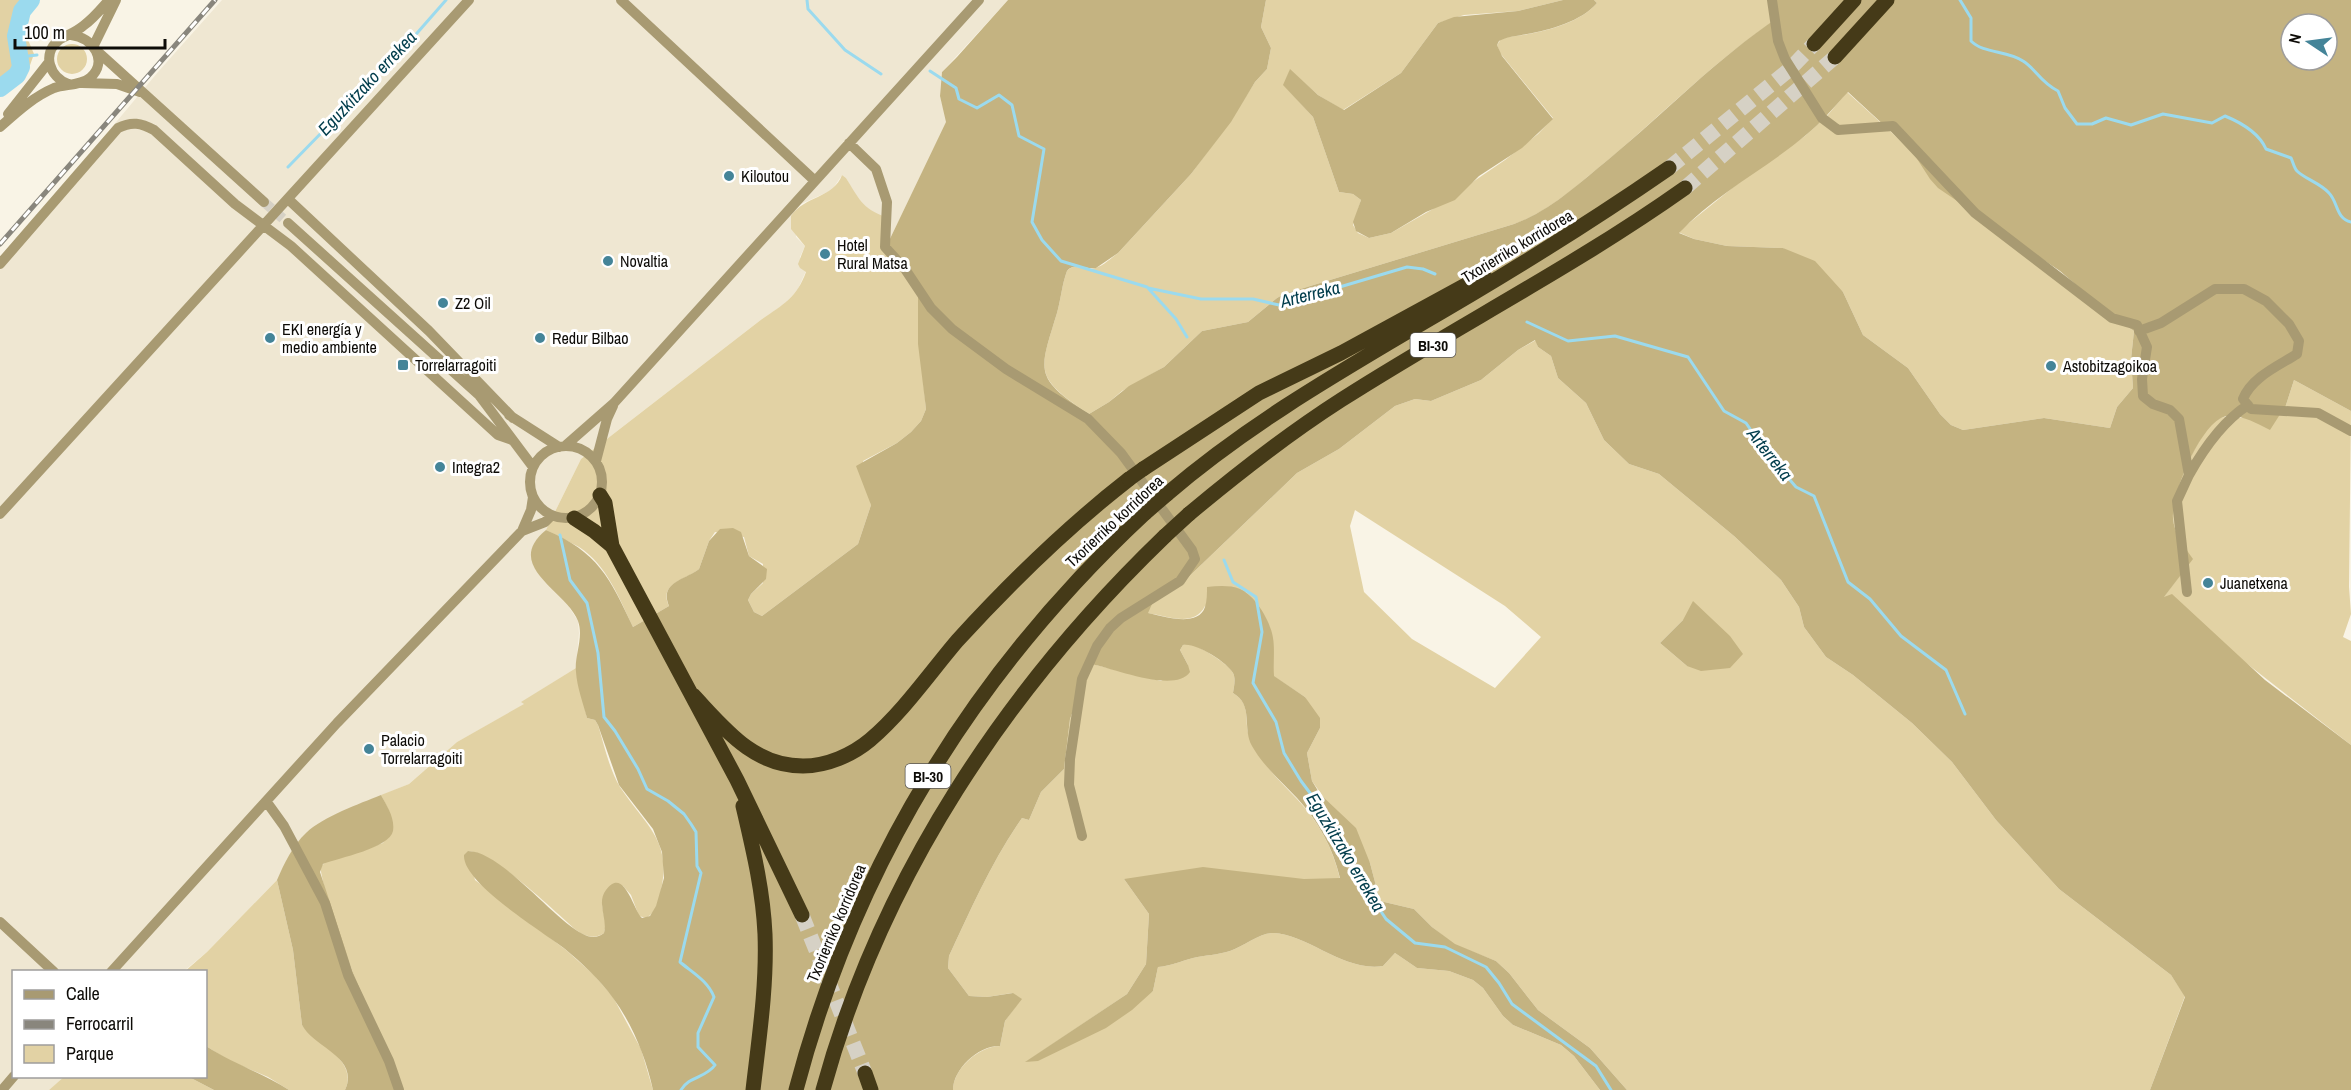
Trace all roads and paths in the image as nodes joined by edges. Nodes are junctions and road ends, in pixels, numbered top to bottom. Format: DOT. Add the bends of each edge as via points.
graph roads {
  1 [pos="109,0"];
  2 [pos="116,0"];
  3 [pos="469,0"];
  4 [pos="621,0"];
  5 [pos="979,0"];
  6 [pos="1772,0"];
  7 [pos="1854,0"];
  8 [pos="1887,0"];
  9 [pos="71,35"];
  10 [pos="1814,44"];
  11 [pos="95,48"];
  12 [pos="1834,57"];
  13 [pos="49,62"];
  14 [pos="82,83"];
  15 [pos="68,84"];
  16 [pos="144,93"];
  17 [pos="0,125"];
  18 [pos="849,143"];
  19 [pos="1669,168"];
  20 [pos="814,180"];
  21 [pos="1685,188"];
  22 [pos="288,199"];
  23 [pos="264,202"];
  24 [pos="1591,222"];
  25 [pos="288,223"];
  26 [pos="264,226"];
  27 [pos="0,264"];
  28 [pos="2139,331"];
  29 [pos="479,395"];
  30 [pos="614,403"];
  31 [pos="2248,405"];
  32 [pos="513,418"];
  33 [pos="2351,431"];
  34 [pos="512,440"];
  35 [pos="562,446"];
  36 [pos="596,461"];
  37 [pos="533,467"];
  38 [pos="2189,475"];
  39 [pos="600,495"];
  40 [pos="532,496"];
  41 [pos="0,514"];
  42 [pos="551,516"];
  43 [pos="574,518"];
  44 [pos="522,531"];
  45 [pos="612,546"];
  46 [pos="2187,592"];
  47 [pos="693,695"];
  48 [pos="737,780"];
  49 [pos="266,801"];
  50 [pos="1082,836"];
  51 [pos="802,915"];
  52 [pos="0,922"];
  53 [pos="52,970"];
  54 [pos="113,970"];
  55 [pos="865,1073"];
  56 [pos="13,1078"];
  57 [pos="2,1090"];
  58 [pos="399,1090"];
  59 [pos="753,1090"];
  60 [pos="796,1090"];
  61 [pos="823,1090"];
  62 [pos="871,1090"];
  1 -- 9 [label="street"];
  2 -- 11 [label="street"];
  3 -- 22 [label="street"];
  4 -- 20 [label="street"];
  5 -- 18 [label="street"];
  6 -- 28 [label="street" via="1785,60 1822,118 1838,130 1893,126 1975,213 2112,318 2137,325"];
  7 -- 10 [label="highway"];
  8 -- 12 [label="highway"];
  9 -- 11 [label="street" via="87,39"];
  9 -- 13 [label="street" via="52,47"];
  11 -- 14 [label="street" via="97,66"];
  11 -- 16 [label="street"];
  13 -- 15 [label="street" via="55,76"];
  13 -- 17 [label="street"];
  14 -- 15 [label="street"];
  14 -- 16 [label="street" via="117,84"];
  15 -- 17 [label="street" via="37,97"];
  16 -- 23 [label="street"];
  18 -- 20 [label="street"];
  18 -- 50 [label="street" via="876,169 887,202 885,247 931,308 952,330 1006,369 1088,419 1120,453 1192,550 1195,559 1180,581 1110,628 1082,679 1069,785"];
  19 -- 24 [label="highway, Txorierriko korridorea / BI-30"];
  20 -- 30 [label="street"];
  21 -- 61 [label="highway, BI-30, bridge" via="1574,262 1331,407 1267,451 1189,514 1119,581 1009,712 956,791 884,925 855,993"];
  22 -- 26 [label="street"];
  22 -- 32 [label="street" via="429,332"];
  24 -- 47 [label="highway, bridge" via="1567,230 1341,353 1259,393 1128,479 1025,569 882,729 854,751 818,765 775,763 740,744"];
  24 -- 60 [label="highway, Txorierriko korridorea / BI-30, bridge" via="1300,396 1223,449 1167,494 1095,561 988,686 937,761 884,855 855,918 824,997"];
  25 -- 29 [label="street"];
  26 -- 27 [label="street" via="154,130 127,123 118,128"];
  26 -- 34 [label="street" via="291,246 498,435"];
  26 -- 41 [label="street"];
  28 -- 31 [label="street" via="2161,323 2215,289 2244,289 2266,301 2289,324 2299,341 2297,354 2247,390 2243,399"];
  28 -- 38 [label="street" via="2147,347 2143,396 2179,419"];
  29 -- 32 [label="street"];
  29 -- 34 [label="street"];
  30 -- 35 [label="street"];
  30 -- 36 [label="street"];
  31 -- 33 [label="street" via="2252,409 2318,413"];
  31 -- 38 [label="street" via="2214,435"];
  32 -- 35 [label="street"];
  34 -- 37 [label="street"];
  35 -- 36 [label="street" via="582,450"];
  35 -- 37 [label="street" via="548,451"];
  36 -- 39 [label="street" via="603,480"];
  37 -- 40 [label="street"];
  38 -- 46 [label="street" via="2177,501"];
  39 -- 43 [label="street" via="592,508"];
  39 -- 45 [label="highway"];
  40 -- 42 [label="street"];
  40 -- 44 [label="street"];
  42 -- 43 [label="street"];
  42 -- 44 [label="street"];
  43 -- 45 [label="highway"];
  44 -- 49 [label="street"];
  45 -- 47 [label="highway"];
  47 -- 48 [label="highway"];
  48 -- 51 [label="highway"];
  48 -- 59 [label="highway" via="759,878 765,934"];
  49 -- 54 [label="street"];
  49 -- 58 [label="street" via="284,826 325,903 348,975"];
  52 -- 53 [label="street"];
  55 -- 62 [label="highway"];
  56 -- 57 [label="street"];
}
